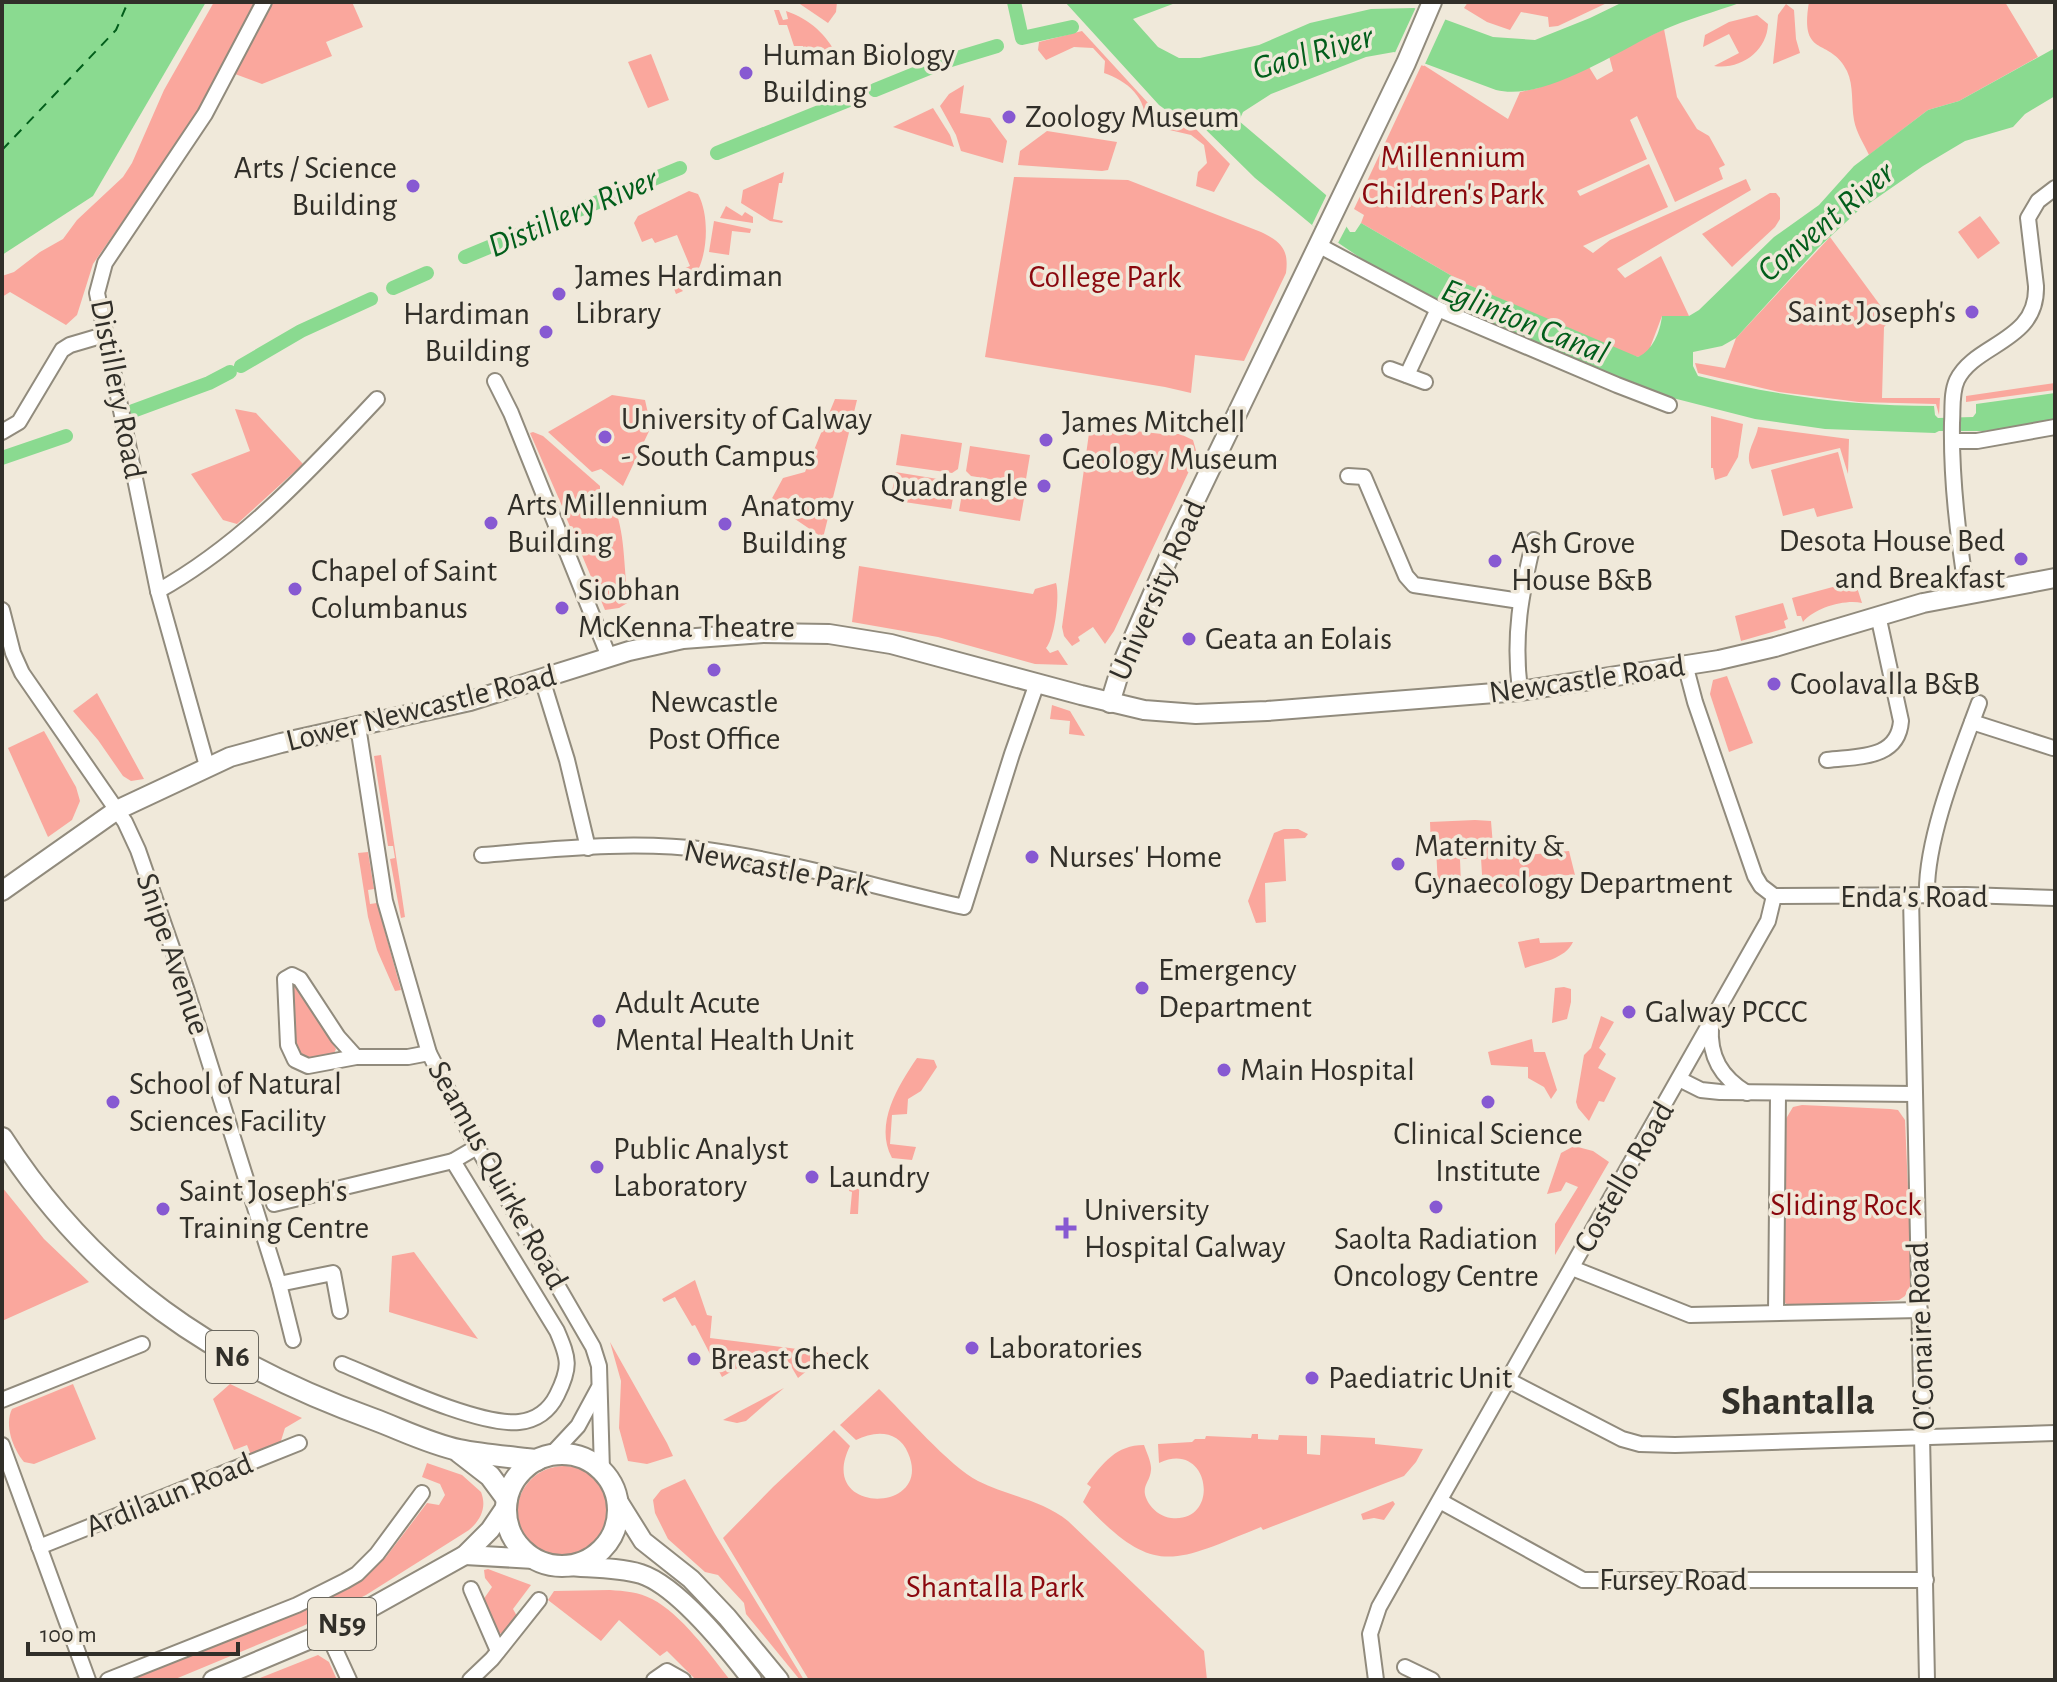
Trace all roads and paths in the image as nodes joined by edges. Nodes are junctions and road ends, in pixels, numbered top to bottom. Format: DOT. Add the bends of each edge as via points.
graph roads {
  1 [pos="264,2"];
  2 [pos="1432,6"];
  3 [pos="2055,188"];
  4 [pos="1321,240"];
  5 [pos="1438,309"];
  6 [pos="104,335"];
  7 [pos="1390,369"];
  8 [pos="1407,375"];
  9 [pos="495,381"];
  10 [pos="1425,382"];
  11 [pos="377,399"];
  12 [pos="1669,405"];
  13 [pos="2055,427"];
  14 [pos="2,432"];
  15 [pos="1952,436"];
  16 [pos="1348,476"];
  17 [pos="1534,540"];
  18 [pos="2055,578"];
  19 [pos="158,591"];
  20 [pos="1967,594"];
  21 [pos="1520,601"];
  22 [pos="2,610"];
  23 [pos="1878,615"];
  24 [pos="609,657"];
  25 [pos="1685,664"];
  26 [pos="542,679"];
  27 [pos="1037,683"];
  28 [pos="1520,691"];
  29 [pos="1110,703"];
  30 [pos="1979,703"];
  31 [pos="1972,722"];
  32 [pos="358,726"];
  33 [pos="2053,748"];
  34 [pos="1827,760"];
  35 [pos="207,766"];
  36 [pos="117,810"];
  37 [pos="588,848"];
  38 [pos="482,855"];
  39 [pos="2,891"];
  40 [pos="1774,896"];
  41 [pos="1911,896"];
  42 [pos="1927,896"];
  43 [pos="2055,898"];
  44 [pos="1712,1022"];
  45 [pos="429,1053"];
  46 [pos="356,1057"];
  47 [pos="1679,1079"];
  48 [pos="1747,1093"];
  49 [pos="1914,1094"];
  50 [pos="1778,1095"];
  51 [pos="2,1138"];
  52 [pos="477,1147"];
  53 [pos="453,1161"];
  54 [pos="274,1204"];
  55 [pos="1572,1268"];
  56 [pos="279,1284"];
  57 [pos="1920,1310"];
  58 [pos="340,1311"];
  59 [pos="1776,1313"];
  60 [pos="293,1340"];
  61 [pos="142,1344"];
  62 [pos="342,1364"];
  63 [pos="1508,1380"];
  64 [pos="600,1385"];
  65 [pos="2,1400"];
  66 [pos="2055,1433"];
  67 [pos="1924,1438"];
  68 [pos="299,1443"];
  69 [pos="2,1445"];
  70 [pos="456,1449"];
  71 [pos="544,1458"];
  72 [pos="602,1471"];
  73 [pos="422,1493"];
  74 [pos="618,1501"];
  75 [pos="1440,1501"];
  76 [pos="507,1502"];
  77 [pos="39,1547"];
  78 [pos="465,1555"];
  79 [pos="534,1559"];
  80 [pos="567,1566"];
  81 [pos="1926,1580"];
  82 [pos="471,1589"];
  83 [pos="539,1600"];
  84 [pos="327,1632"];
  85 [pos="498,1651"];
  86 [pos="1405,1667"];
  87 [pos="88,1680"];
  88 [pos="108,1680"];
  89 [pos="213,1680"];
  90 [pos="349,1680"];
  91 [pos="470,1680"];
  92 [pos="654,1680"];
  93 [pos="683,1680"];
  94 [pos="752,1680"];
  95 [pos="779,1680"];
  96 [pos="1376,1680"];
  97 [pos="1432,1680"];
  98 [pos="1927,1680"];
  1 -- 6 [label="street, Distillery Road" via="205,114 100,272 97,293"];
  2 -- 4 [label="main road, University Road"];
  3 -- 15 [label="street" via="2028,218 2037,296 2032,313 1961,374 1954,388"];
  4 -- 5 [label="street"];
  4 -- 29 [label="main road, University Road" via="1178,536"];
  5 -- 8 [label="street"];
  5 -- 12 [label="street"];
  6 -- 14 [label="street" via="62,350 19,422"];
  6 -- 19 [label="street, Distillery Road"];
  7 -- 8 [label="street"];
  8 -- 10 [label="street"];
  9 -- 24 [label="street"];
  11 -- 19 [label="street" via="237,539"];
  13 -- 15 [label="street" via="1977,441"];
  15 -- 20 [label="street" via="1952,479"];
  16 -- 21 [label="street" via="1364,477 1414,585"];
  17 -- 21 [label="street"];
  18 -- 20 [label="main road, Newcastle Road"];
  19 -- 35 [label="street, Distillery Road"];
  20 -- 23 [label="main road, Newcastle Road"];
  21 -- 28 [label="street"];
  22 -- 36 [label="street, Snipe Avenue" via="22,673"];
  23 -- 25 [label="main road, Newcastle Road" via="1732,658"];
  23 -- 34 [label="street" via="1901,721 1898,736 1883,752"];
  24 -- 26 [label="main road, Lower Newcastle Road"];
  24 -- 27 [label="main road, Lower Newcastle Road" via="683,639 810,633 891,644"];
  25 -- 28 [label="main road, Newcastle Road"];
  25 -- 40 [label="street" via="1755,876"];
  26 -- 32 [label="main road, Lower Newcastle Road"];
  26 -- 37 [label="street"];
  27 -- 29 [label="main road, Lower Newcastle Road"];
  27 -- 37 [label="street, Newcastle Park" via="964,907 706,850"];
  28 -- 29 [label="main road, Newcastle Road" via="1196,714"];
  30 -- 31 [label="street"];
  31 -- 33 [label="street"];
  31 -- 42 [label="street" via="1932,843"];
  32 -- 35 [label="main road, Lower Newcastle Road"];
  32 -- 45 [label="street, Seamus Quirke Road" via="385,901"];
  35 -- 36 [label="main road, Lower Newcastle Road"];
  36 -- 39 [label="main road, Lower Newcastle Road"];
  36 -- 56 [label="street, Snipe Avenue" via="138,850 186,988"];
  37 -- 38 [label="street, Newcastle Park"];
  40 -- 41 [label="street, Enda's Road"];
  40 -- 44 [label="street, Costello Road" via="1768,921"];
  41 -- 42 [label="street, Enda's Road"];
  41 -- 49 [label="street, O'Conaire Road"];
  42 -- 43 [label="street, Enda's Road"];
  44 -- 47 [label="street, Costello Road"];
  44 -- 48 [label="street" via="1712,1056 1721,1073"];
  45 -- 46 [label="street"];
  45 -- 52 [label="street, Seamus Quirke Road"];
  46 -- 46 [label="street" via="300,979 285,979 288,1045 295,1060 308,1066"];
  47 -- 48 [label="street" via="1701,1090"];
  47 -- 55 [label="street, Costello Road"];
  48 -- 50 [label="street"];
  49 -- 50 [label="street"];
  49 -- 57 [label="street, O'Conaire Road"];
  50 -- 59 [label="street"];
  51 -- 70 [label="highway, N6" via="63,1219 162,1313 283,1383"];
  52 -- 53 [label="street"];
  52 -- 64 [label="street, Seamus Quirke Road" via="593,1347"];
  53 -- 54 [label="street"];
  53 -- 62 [label="street" via="567,1354 568,1374 551,1407 535,1418 496,1421"];
  55 -- 59 [label="street" via="1690,1315"];
  55 -- 63 [label="street, Costello Road"];
  56 -- 58 [label="street" via="333,1273"];
  56 -- 60 [label="street, Snipe Avenue"];
  57 -- 59 [label="street"];
  57 -- 67 [label="street, O'Conaire Road"];
  61 -- 65 [label="street"];
  63 -- 67 [label="street" via="1640,1444"];
  63 -- 75 [label="street, Costello Road"];
  64 -- 71 [label="street" via="578,1426"];
  64 -- 72 [label="street, Seamus Quirke Road"];
  66 -- 67 [label="street"];
  67 -- 81 [label="street, O'Conaire Road"];
  68 -- 77 [label="street, Ardilaun Road"];
  69 -- 77 [label="street"];
  70 -- 71 [label="highway, N6"];
  70 -- 76 [label="highway, N6" via="490,1476"];
  71 -- 72 [label="highway, N6" via="578,1457"];
  71 -- 76 [label="highway" via="515,1480"];
  72 -- 74 [label="highway"];
  73 -- 88 [label="street" via="357,1574 297,1605"];
  74 -- 80 [label="highway" via="611,1538 599,1553"];
  74 -- 95 [label="main road" via="643,1541 691,1579"];
  75 -- 81 [label="street, Fursey Road" via="1583,1580"];
  75 -- 96 [label="street, Costello Road" via="1371,1625"];
  76 -- 78 [label="main road, N59" via="490,1530"];
  76 -- 79 [label="highway, N6" via="511,1534"];
  77 -- 87 [label="street"];
  78 -- 79 [label="main road, N59"];
  78 -- 84 [label="main road, N59"];
  79 -- 80 [label="highway"];
  80 -- 94 [label="main road" via="629,1571 661,1584"];
  81 -- 98 [label="street, O'Conaire Road"];
  82 -- 85 [label="street"];
  83 -- 85 [label="street"];
  84 -- 89 [label="main road, N59"];
  84 -- 90 [label="street"];
  85 -- 91 [label="street"];
  86 -- 97 [label="street"];
  92 -- 93 [label="street" via="667,1671"];
}
